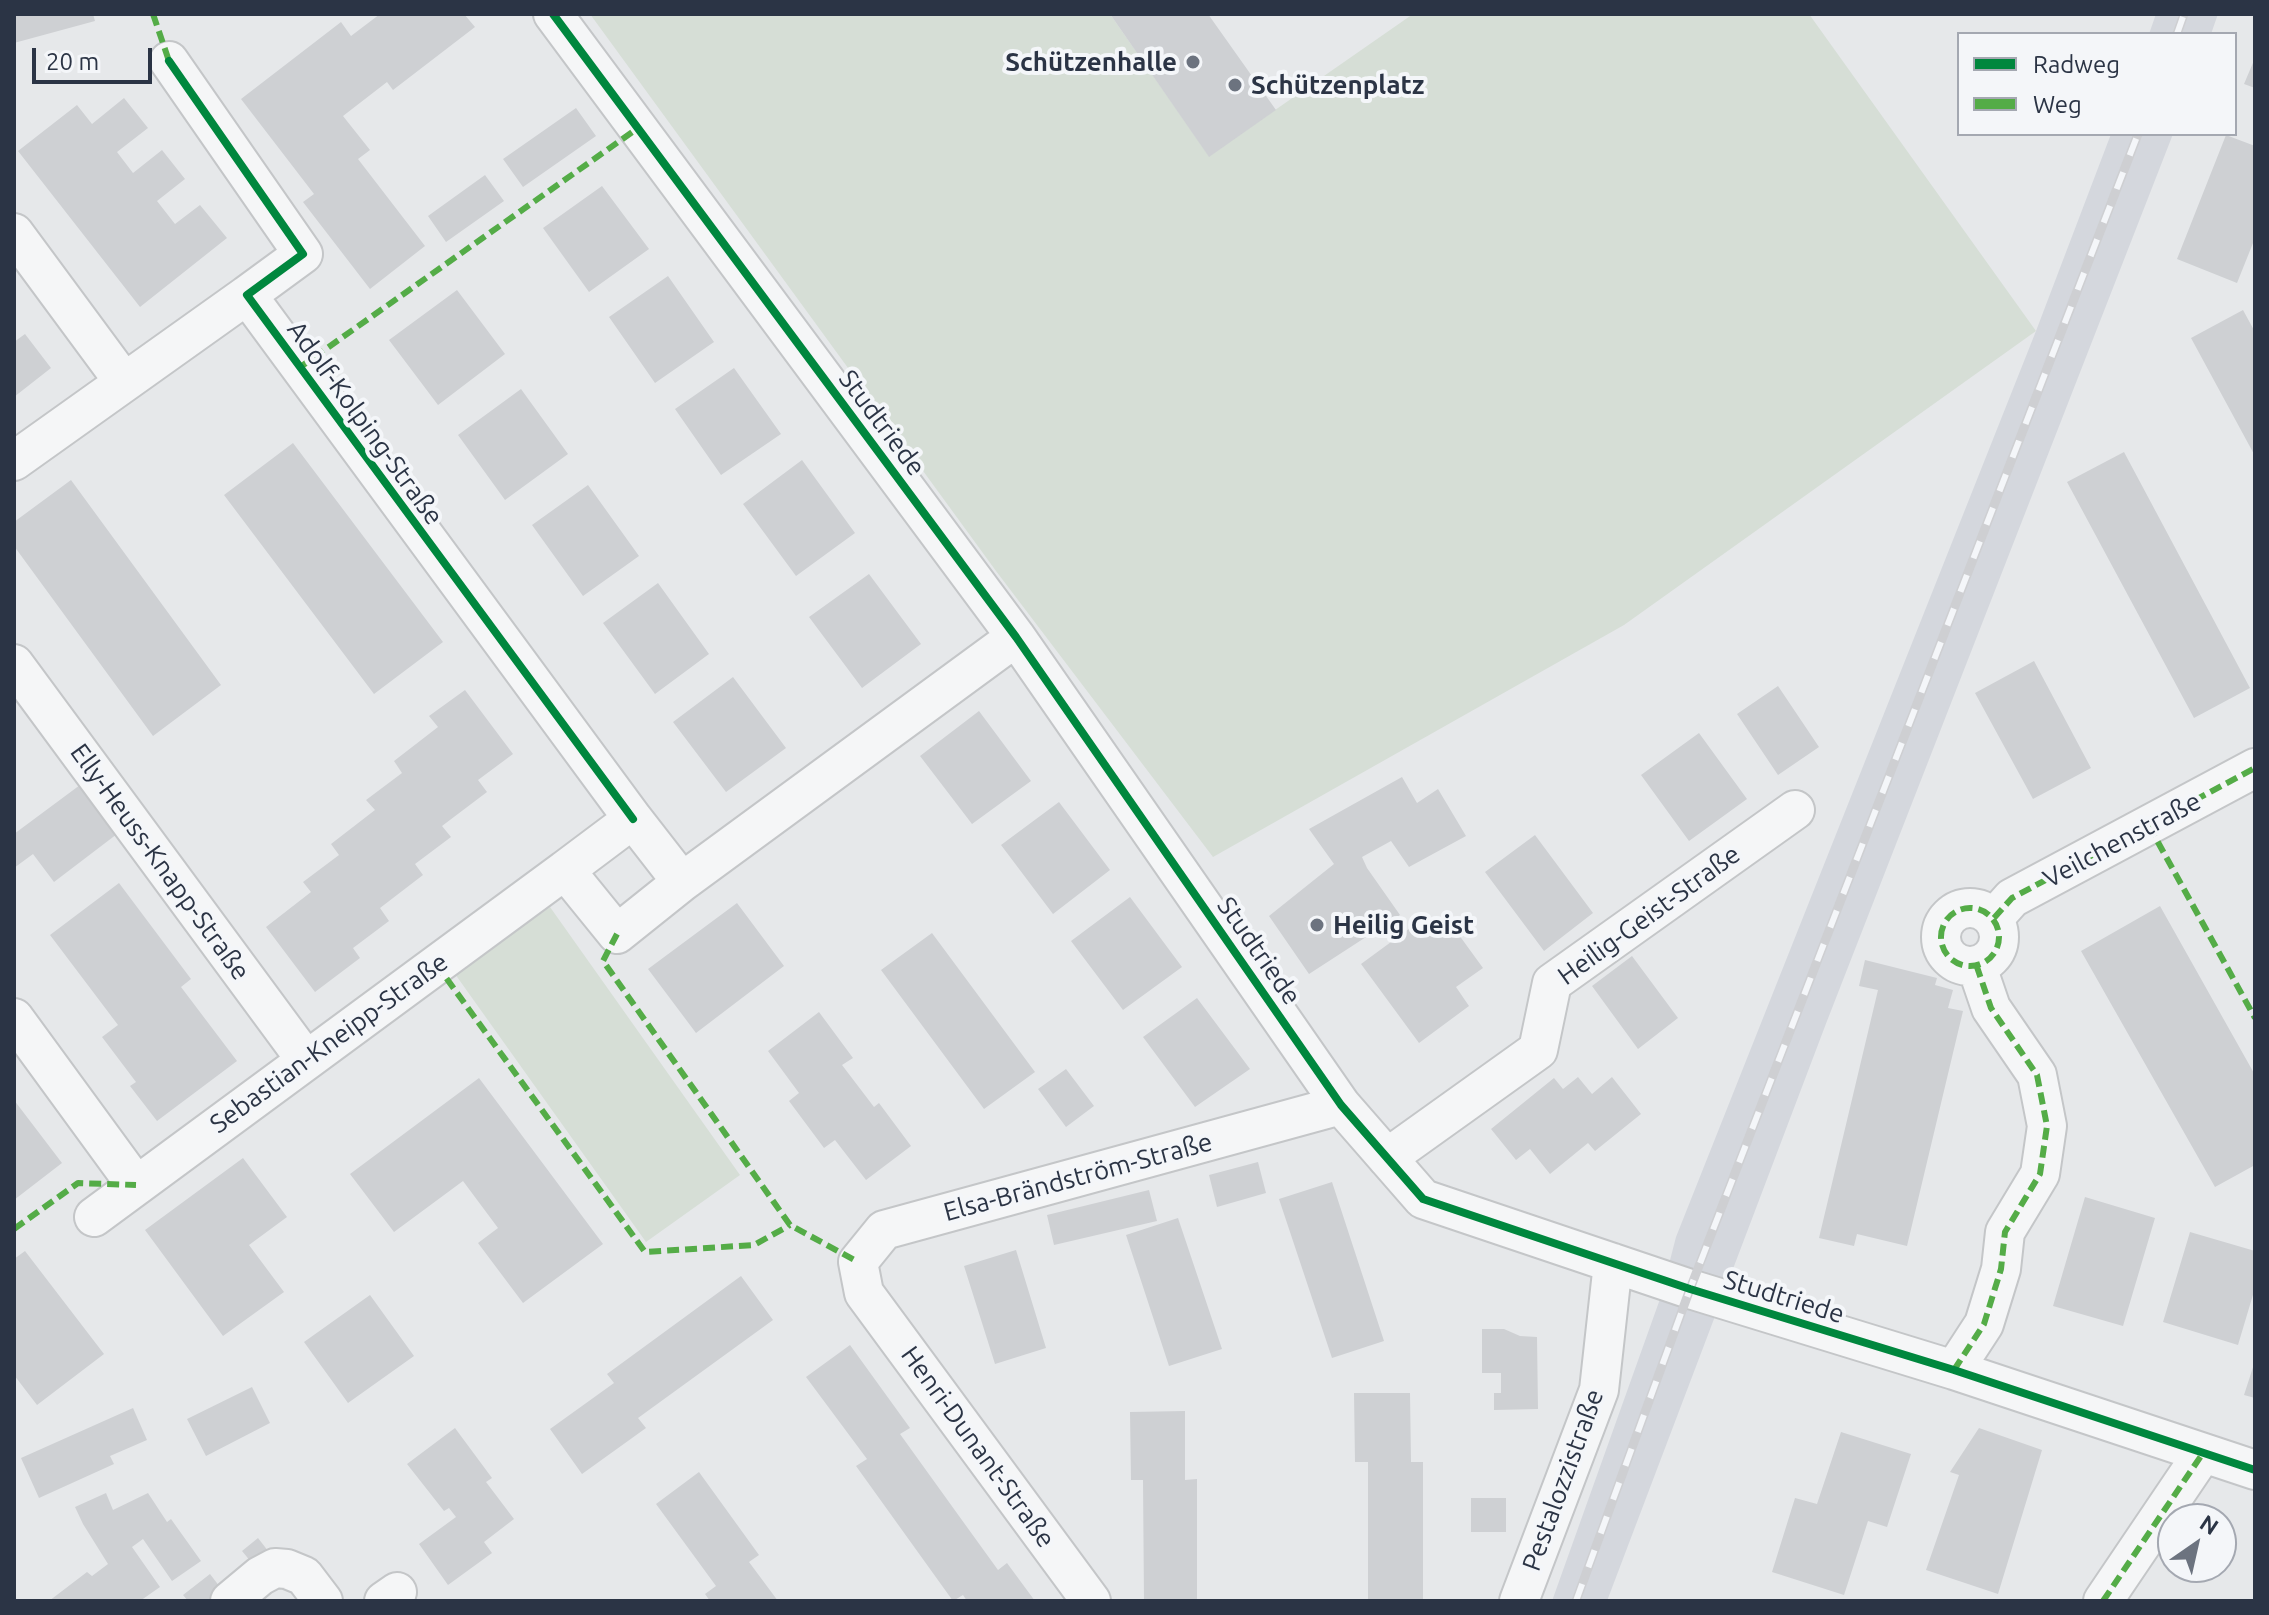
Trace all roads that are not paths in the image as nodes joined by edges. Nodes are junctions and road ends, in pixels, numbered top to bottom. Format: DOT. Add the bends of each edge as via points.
graph roads {
  1 [pos="553,14"];
  2 [pos="169,61"];
  3 [pos="14,233"];
  4 [pos="247,295"];
  5 [pos="124,382"];
  6 [pos="14,461"];
  7 [pos="1016,637"];
  8 [pos="14,664"];
  9 [pos="2255,768"];
  10 [pos="1795,810"];
  11 [pos="633,819"];
  12 [pos="565,870"];
  13 [pos="682,882"];
  14 [pos="1994,918"];
  15 [pos="1977,967"];
  16 [pos="14,1018"];
  17 [pos="306,1060"];
  18 [pos="1341,1105"];
  19 [pos="1387,1158"];
  20 [pos="136,1185"];
  21 [pos="94,1217"];
  22 [pos="1613,1263"];
  23 [pos="864,1293"];
  24 [pos="1954,1370"];
  25 [pos="2203,1453"];
  26 [pos="2255,1470"];
  27 [pos="230,1601"];
  28 [pos="323,1601"];
  29 [pos="1091,1601"];
  30 [pos="1519,1601"];
  31 [pos="2103,1601"];
  1 -- 7 [label="street, Studtriede"];
  2 -- 4 [label="street" via="303,254"];
  3 -- 5 [label="street"];
  4 -- 5 [label="street"];
  4 -- 11 [label="street, Adolf-Kolping-Straße"];
  5 -- 6 [label="street"];
  7 -- 13 [label="street"];
  7 -- 18 [label="street, Studtriede"];
  8 -- 17 [label="street, Elly-Heuss-Knapp-Straße"];
  9 -- 14 [label="street, Veilchenstraße" via="2012,898"];
  10 -- 19 [label="street, Heilig-Geist-Straße" via="1552,983 1538,1050"];
  11 -- 12 [label="street, Sebastian-Kneipp-Straße"];
  11 -- 13 [label="street"];
  12 -- 13 [label="street" via="617,934"];
  12 -- 17 [label="street, Sebastian-Kneipp-Straße"];
  14 -- 15 [label="street" via="2000,937 1994,956"];
  14 -- 15 [label="street" via="1975,907 1954,911 1941,928 1941,949 1956,964"];
  15 -- 24 [label="street" via="1991,1008 2037,1075 2047,1126 2040,1174 2005,1232 2001,1269 1984,1324"];
  16 -- 20 [label="street"];
  17 -- 20 [label="street, Sebastian-Kneipp-Straße"];
  18 -- 19 [label="street, Studtriede"];
  18 -- 23 [label="street, Elsa-Brändström-Straße" via="884,1230 858,1262"];
  19 -- 22 [label="street, Studtriede" via="1423,1199"];
  20 -- 21 [label="street, Sebastian-Kneipp-Straße"];
  22 -- 24 [label="street, Studtriede"];
  22 -- 30 [label="street, Pestalozzistraße" via="1599,1390"];
  23 -- 29 [label="street, Henri-Dunant-Straße"];
  24 -- 25 [label="street, Studtriede"];
  25 -- 26 [label="street, Studtriede"];
  25 -- 31 [label="street"];
  27 -- 28 [label="street" via="275,1568 304,1576"];
}
